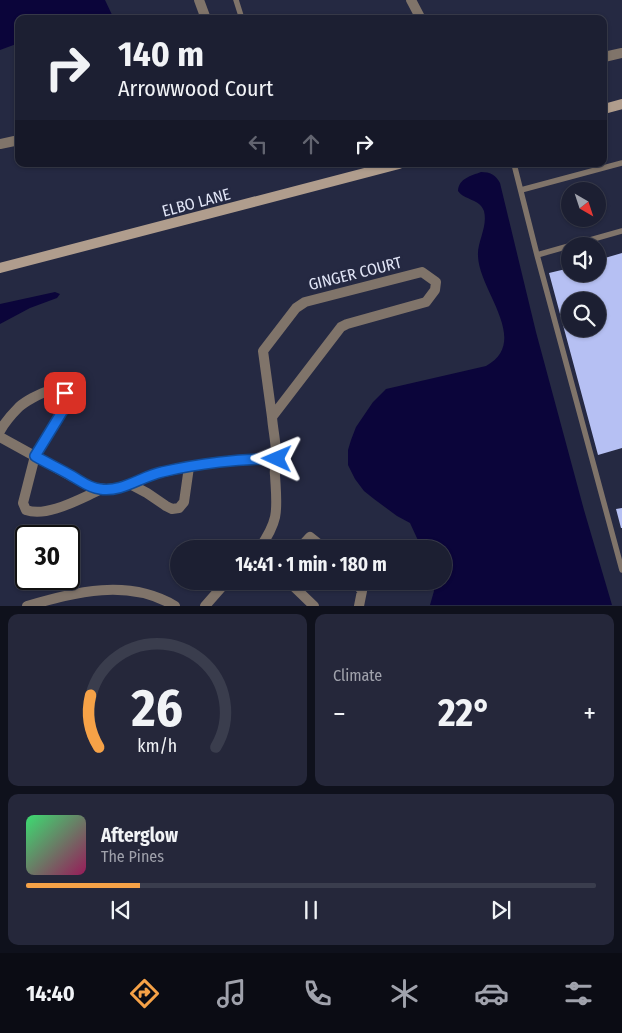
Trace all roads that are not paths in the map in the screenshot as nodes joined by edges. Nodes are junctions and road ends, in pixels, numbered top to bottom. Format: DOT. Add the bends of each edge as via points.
graph roads {
  1 [pos="199,0"];
  2 [pos="236,0"];
  3 [pos="411,0"];
  4 [pos="205,15"];
  5 [pos="241,15"];
  6 [pos="419,15"];
  7 [pos="622,53"];
  8 [pos="607,56"];
  9 [pos="622,104"];
  10 [pos="607,108"];
  11 [pos="15,141"];
  12 [pos="0,144"];
  13 [pos="622,163"];
  14 [pos="387,167"];
  15 [pos="515,167"];
  16 [pos="521,190"];
  17 [pos="622,232"];
  18 [pos="537,255"];
  19 [pos="0,268"];
  20 [pos="272,417"];
  21 [pos="0,431"];
  22 [pos="0,438"];
  23 [pos="35,456"];
  24 [pos="277,459"];
  25 [pos="189,467"];
  26 [pos="130,484"];
  27 [pos="100,490"];
  28 [pos="265,540"];
  29 [pos="622,570"];
  30 [pos="219,590"];
  31 [pos="297,590"];
  32 [pos="361,590"];
  33 [pos="38,604"];
  34 [pos="27,606"];
  35 [pos="176,606"];
  36 [pos="205,606"];
  37 [pos="314,606"];
  38 [pos="359,606"];
  1 -- 4 [label="street"];
  2 -- 5 [label="lane"];
  3 -- 6 [label="street"];
  7 -- 8 [label="street"];
  9 -- 10 [label="street"];
  11 -- 12 [label="street"];
  13 -- 16 [label="lane"];
  14 -- 19 [label="street, ELBO LANE"];
  15 -- 16 [label="lane"];
  16 -- 18 [label="lane"];
  17 -- 18 [label="lane"];
  18 -- 29 [label="lane"];
  20 -- 20 [label="street, GINGER COURT" via="342,327 426,302 435,290 436,282 422,272 305,302 296,308 263,351"];
  20 -- 24 [label="street, GINGER COURT"];
  21 -- 23 [label="street" via="25,402 51,389 65,393 68,400 65,407"];
  22 -- 23 [label="street"];
  23 -- 27 [label="street"];
  23 -- 27 [label="street" via="23,503 26,510 34,512 63,506"];
  24 -- 25 [label="street" via="252,458"];
  24 -- 28 [label="street, GINGER COURT" via="274,473 276,517"];
  25 -- 26 [label="street" via="161,472"];
  25 -- 26 [label="street" via="184,502 180,508 172,509"];
  26 -- 27 [label="street"];
  30 -- 36 [label="street"];
  31 -- 37 [label="street"];
  32 -- 38 [label="street"];
  33 -- 34 [label="street"];
  33 -- 35 [label="street" via="88,591 117,589 145,592"];
}
